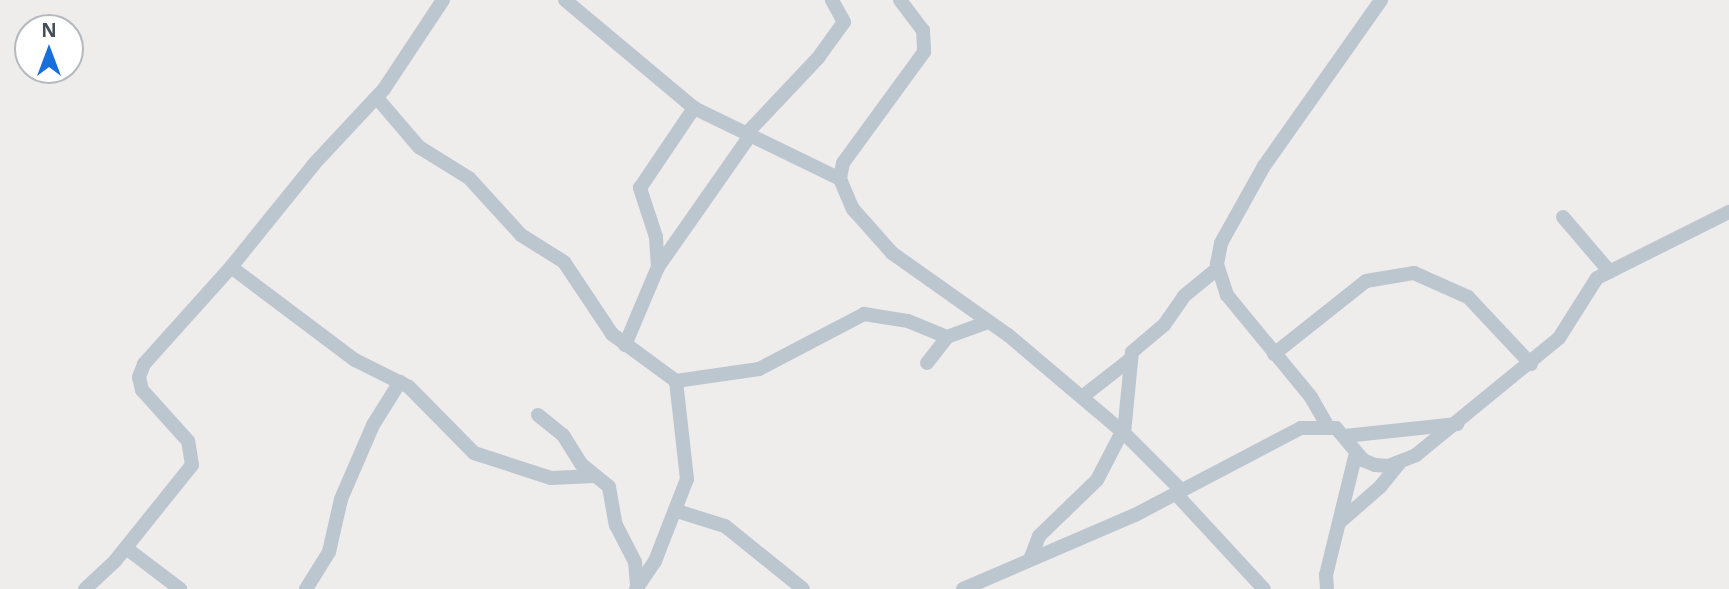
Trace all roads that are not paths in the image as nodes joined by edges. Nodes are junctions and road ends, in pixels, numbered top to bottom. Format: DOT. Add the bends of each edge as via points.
graph roads {
  1 [pos="443,0"];
  2 [pos="565,0"];
  3 [pos="832,0"];
  4 [pos="900,0"];
  5 [pos="1381,0"];
  6 [pos="377,97"];
  7 [pos="694,108"];
  8 [pos="750,133"];
  9 [pos="840,179"];
  10 [pos="1729,212"];
  11 [pos="1563,217"];
  12 [pos="232,267"];
  13 [pos="658,267"];
  14 [pos="1217,269"];
  15 [pos="1610,272"];
  16 [pos="988,322"];
  17 [pos="947,337"];
  18 [pos="625,345"];
  19 [pos="1274,354"];
  20 [pos="1128,361"];
  21 [pos="927,363"];
  22 [pos="1531,363"];
  23 [pos="676,381"];
  24 [pos="400,382"];
  25 [pos="1082,397"];
  26 [pos="538,415"];
  27 [pos="1458,424"];
  28 [pos="1327,425"];
  29 [pos="1123,433"];
  30 [pos="1345,436"];
  31 [pos="1356,453"];
  32 [pos="1400,462"];
  33 [pos="595,476"];
  34 [pos="1179,493"];
  35 [pos="677,511"];
  36 [pos="1340,522"];
  37 [pos="126,548"];
  38 [pos="1031,557"];
  39 [pos="636,588"];
  40 [pos="85,589"];
  41 [pos="180,589"];
  42 [pos="306,589"];
  43 [pos="803,589"];
  44 [pos="963,589"];
  45 [pos="1264,589"];
  46 [pos="1327,589"];
  1 -- 6 [label="street"];
  2 -- 7 [label="street"];
  3 -- 8 [label="street" via="844,22"];
  4 -- 9 [label="street" via="923,30 925,52 851,149"];
  5 -- 14 [label="street" via="1241,204 1222,243"];
  6 -- 12 [label="street" via="314,164"];
  6 -- 18 [label="street" via="427,154 469,178 521,235 571,269 586,298"];
  7 -- 8 [label="street"];
  7 -- 13 [label="street" via="640,188 656,237"];
  8 -- 9 [label="street"];
  8 -- 13 [label="street"];
  9 -- 16 [label="street" via="853,209 892,253"];
  10 -- 15 [label="street"];
  11 -- 15 [label="street"];
  12 -- 24 [label="street" via="355,360"];
  12 -- 37 [label="street" via="165,336 139,377 150,402 188,441 194,454 182,481"];
  13 -- 18 [label="street"];
  14 -- 19 [label="street" via="1227,295"];
  14 -- 20 [label="street" via="1184,296 1164,325 1135,347"];
  15 -- 22 [label="street" via="1597,278 1559,338"];
  16 -- 17 [label="street"];
  16 -- 25 [label="street"];
  17 -- 21 [label="street"];
  17 -- 23 [label="street" via="908,321 864,314 759,369"];
  18 -- 23 [label="street"];
  19 -- 22 [label="street" via="1366,281 1414,273 1468,297"];
  19 -- 28 [label="street"];
  20 -- 25 [label="street"];
  20 -- 29 [label="street"];
  22 -- 27 [label="street"];
  23 -- 35 [label="street" via="687,480"];
  24 -- 33 [label="street" via="430,407 450,433 485,459 551,478"];
  24 -- 42 [label="street" via="373,425 341,499 329,552"];
  25 -- 29 [label="street"];
  26 -- 33 [label="street" via="563,435"];
  27 -- 30 [label="street"];
  27 -- 32 [label="street"];
  28 -- 30 [label="street"];
  28 -- 34 [label="street" via="1301,429"];
  29 -- 34 [label="street"];
  29 -- 38 [label="street" via="1097,480 1039,536"];
  30 -- 31 [label="street"];
  31 -- 32 [label="street" via="1375,465"];
  31 -- 36 [label="street"];
  32 -- 36 [label="street" via="1380,487"];
  33 -- 39 [label="street" via="613,497 616,525 635,562"];
  34 -- 38 [label="street"];
  34 -- 45 [label="street"];
  35 -- 39 [label="street"];
  35 -- 43 [label="street" via="725,526"];
  36 -- 46 [label="street" via="1326,575"];
  37 -- 40 [label="street"];
  37 -- 41 [label="street"];
  38 -- 44 [label="street"];
}
